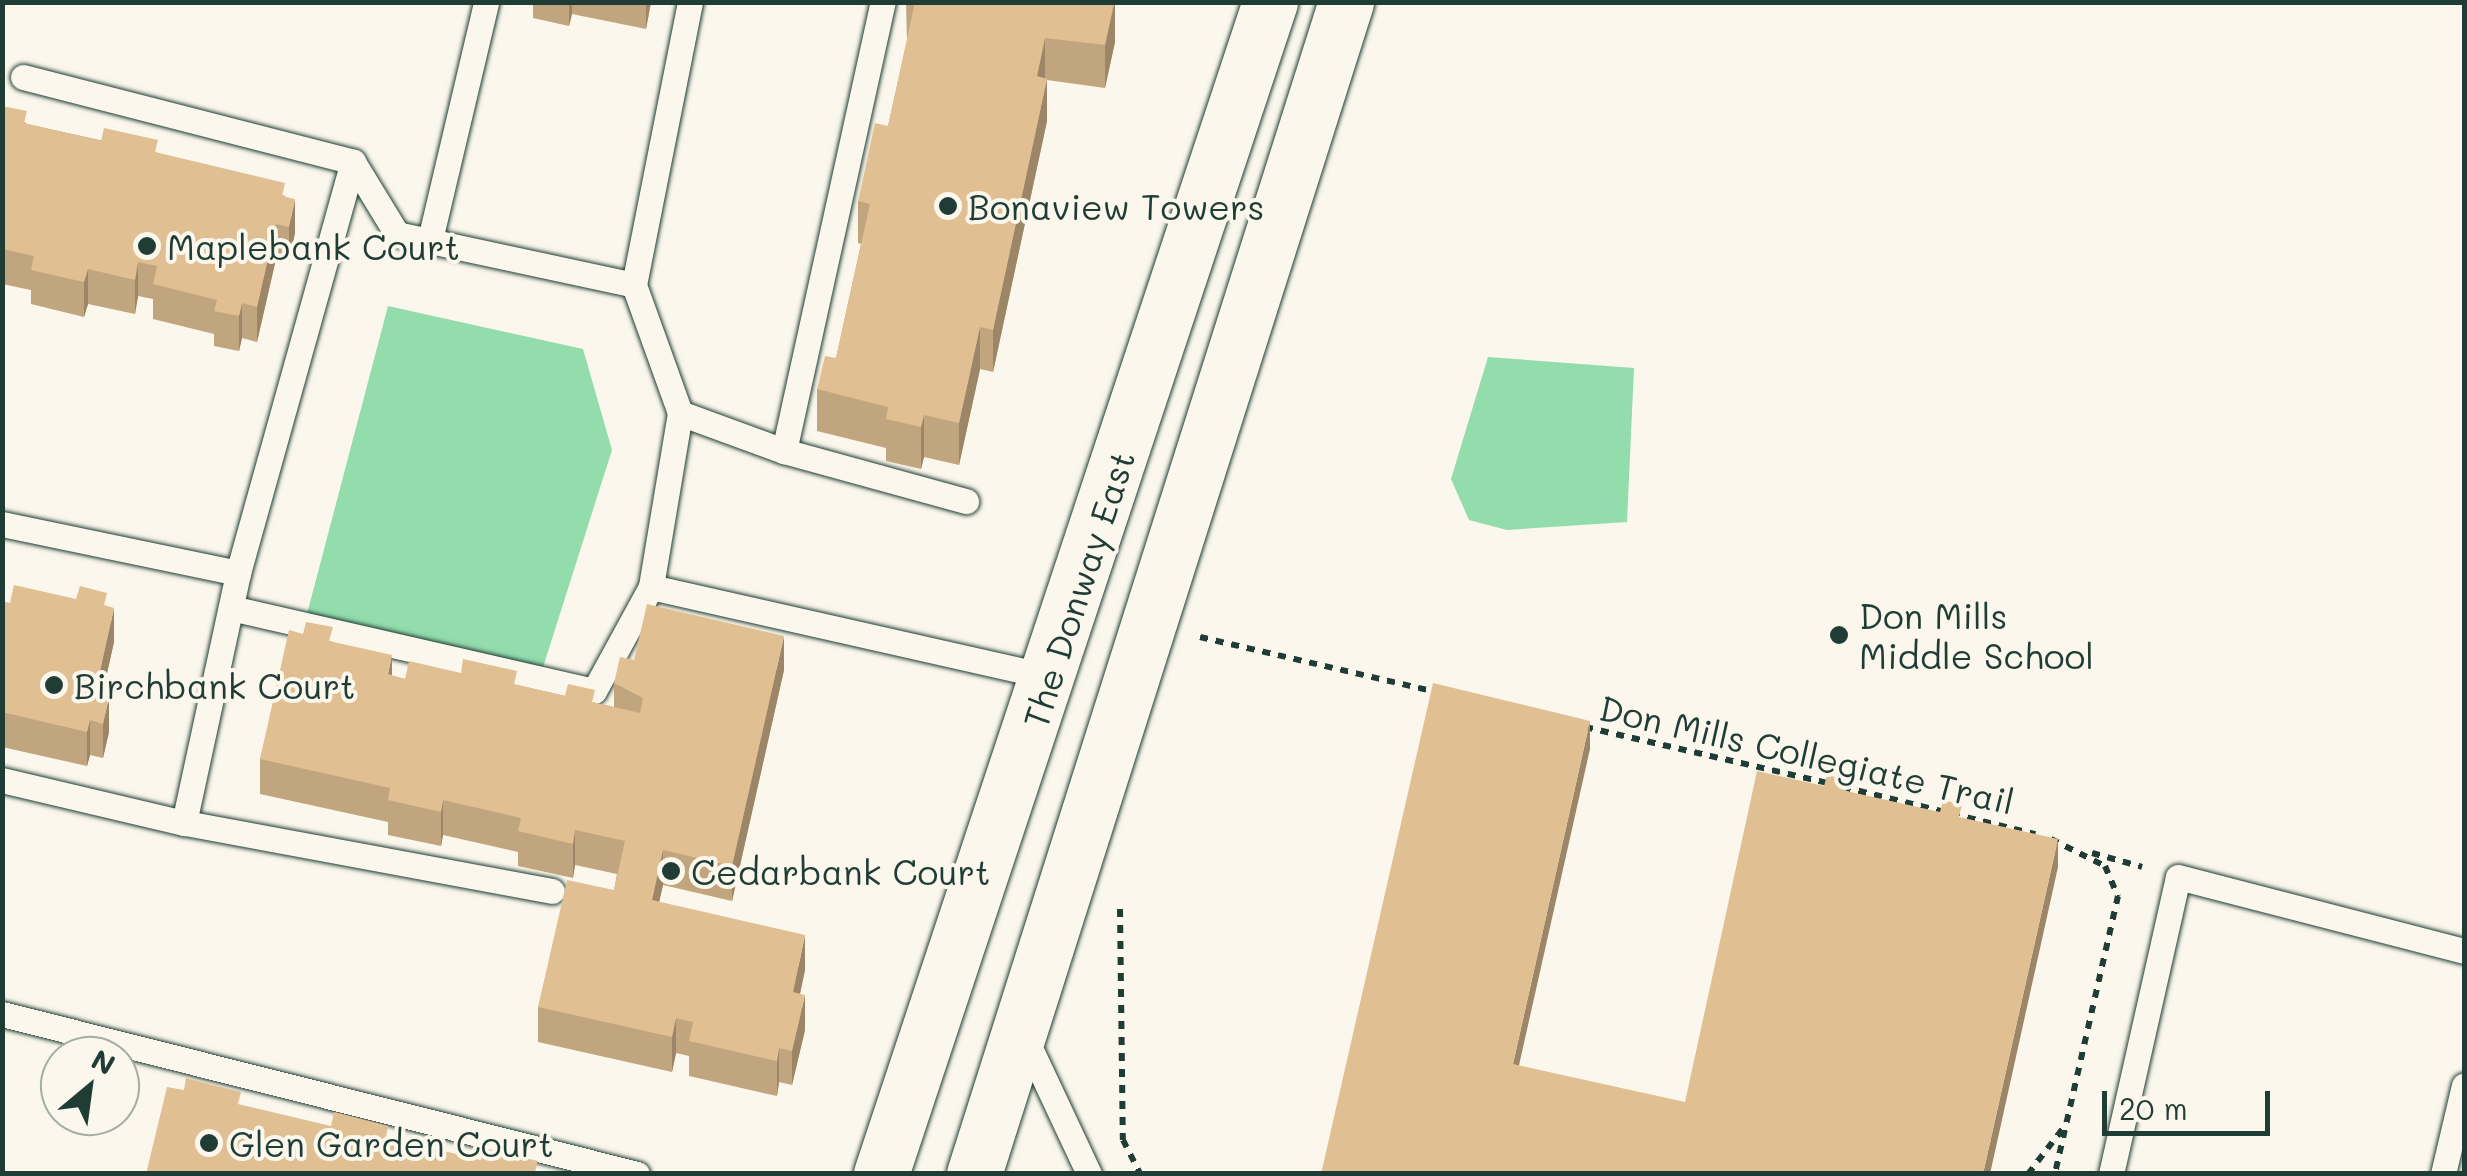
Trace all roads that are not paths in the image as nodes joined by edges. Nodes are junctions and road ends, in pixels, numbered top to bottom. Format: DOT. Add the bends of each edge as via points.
graph roads {
  1 [pos="486,2"];
  2 [pos="690,2"];
  3 [pos="882,2"];
  4 [pos="1270,2"];
  5 [pos="1346,2"];
  6 [pos="23,77"];
  7 [pos="352,162"];
  8 [pos="429,244"];
  9 [pos="634,284"];
  10 [pos="680,412"];
  11 [pos="784,450"];
  12 [pos="966,501"];
  13 [pos="2,524"];
  14 [pos="238,574"];
  15 [pos="651,587"];
  16 [pos="230,608"];
  17 [pos="1049,678"];
  18 [pos="1122,701"];
  19 [pos="2,780"];
  20 [pos="184,823"];
  21 [pos="552,891"];
  22 [pos="2464,952"];
  23 [pos="2,1014"];
  24 [pos="1021,1028"];
  25 [pos="2464,1085"];
  26 [pos="637,1174"];
  27 [pos="881,1174"];
  28 [pos="974,1174"];
  29 [pos="1089,1174"];
  30 [pos="2112,1174"];
  31 [pos="2444,1174"];
  1 -- 8 [label="lane"];
  2 -- 9 [label="lane"];
  3 -- 11 [label="lane"];
  4 -- 17 [label="street, The Donway East"];
  5 -- 18 [label="street"];
  6 -- 7 [label="lane"];
  7 -- 8 [label="lane" via="397,234"];
  7 -- 14 [label="lane"];
  8 -- 9 [label="lane"];
  9 -- 10 [label="lane"];
  10 -- 11 [label="lane"];
  10 -- 15 [label="lane"];
  11 -- 12 [label="lane"];
  13 -- 14 [label="lane"];
  14 -- 16 [label="lane"];
  15 -- 16 [label="lane" via="594,691"];
  15 -- 17 [label="lane"];
  16 -- 20 [label="lane"];
  17 -- 18 [label="street"];
  17 -- 27 [label="street, The Donway East"];
  18 -- 24 [label="street"];
  19 -- 20 [label="lane"];
  20 -- 21 [label="lane"];
  22 -- 30 [label="lane" via="2178,877"];
  23 -- 26 [label="lane"];
  24 -- 28 [label="street"];
  24 -- 29 [label="lane"];
  25 -- 31 [label="lane"];
}
